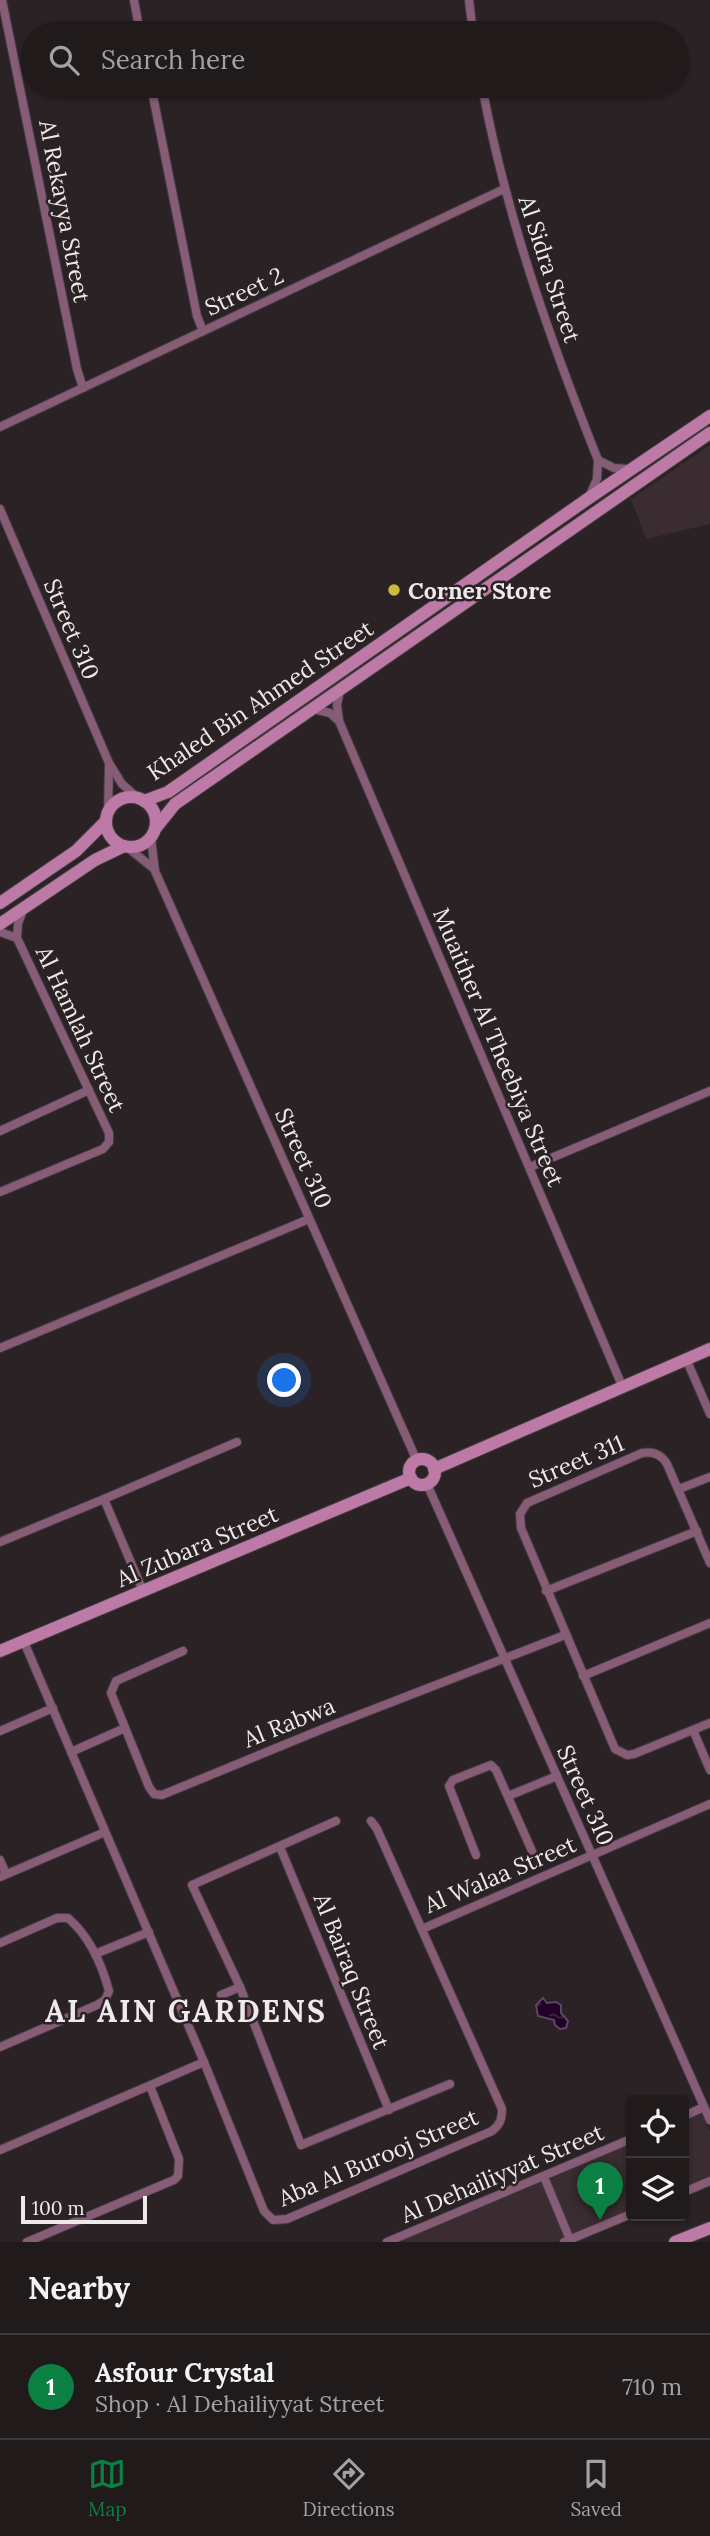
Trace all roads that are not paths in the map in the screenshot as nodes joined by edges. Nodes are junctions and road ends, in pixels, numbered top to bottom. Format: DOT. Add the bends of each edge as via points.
graph roads {
  1 [pos="2,0"];
  2 [pos="134,0"];
  3 [pos="469,0"];
  4 [pos="138,21"];
  5 [pos="472,21"];
  6 [pos="21,93"];
  7 [pos="22,98"];
  8 [pos="153,98"];
  9 [pos="485,98"];
  10 [pos="504,189"];
  11 [pos="203,331"];
  12 [pos="83,388"];
  13 [pos="710,416"];
  14 [pos="0,427"];
  15 [pos="710,433"];
  16 [pos="598,460"];
  17 [pos="633,469"];
  18 [pos="589,498"];
  19 [pos="0,509"];
  20 [pos="341,689"];
  21 [pos="313,709"];
  22 [pos="339,721"];
  23 [pos="109,764"];
  24 [pos="141,800"];
  25 [pos="107,817"];
  26 [pos="153,833"];
  27 [pos="125,846"];
  28 [pos="155,871"];
  29 [pos="0,903"];
  30 [pos="24,908"];
  31 [pos="0,925"];
  32 [pos="0,932"];
  33 [pos="17,937"];
  34 [pos="89,1090"];
  35 [pos="710,1091"];
  36 [pos="0,1131"];
  37 [pos="530,1167"];
  38 [pos="0,1192"];
  39 [pos="309,1219"];
  40 [pos="0,1348"];
  41 [pos="710,1349"];
  42 [pos="687,1361"];
  43 [pos="623,1388"];
  44 [pos="710,1414"];
  45 [pos="237,1441"];
  46 [pos="417,1461"];
  47 [pos="435,1469"];
  48 [pos="710,1477"];
  49 [pos="411,1478"];
  50 [pos="427,1484"];
  51 [pos="679,1489"];
  52 [pos="104,1499"];
  53 [pos="697,1531"];
  54 [pos="0,1542"];
  55 [pos="710,1563"];
  56 [pos="144,1591"];
  57 [pos="546,1591"];
  58 [pos="710,1623"];
  59 [pos="565,1635"];
  60 [pos="24,1642"];
  61 [pos="0,1651"];
  62 [pos="183,1651"];
  63 [pos="506,1659"];
  64 [pos="583,1676"];
  65 [pos="52,1708"];
  66 [pos="710,1723"];
  67 [pos="125,1728"];
  68 [pos="692,1730"];
  69 [pos="0,1731"];
  70 [pos="71,1752"];
  71 [pos="710,1770"];
  72 [pos="557,1776"];
  73 [pos="508,1796"];
  74 [pos="710,1804"];
  75 [pos="337,1821"];
  76 [pos="371,1821"];
  77 [pos="105,1832"];
  78 [pos="280,1847"];
  79 [pos="532,1851"];
  80 [pos="476,1855"];
  81 [pos="592,1855"];
  82 [pos="0,1860"];
  83 [pos="3,1875"];
  84 [pos="422,1929"];
  85 [pos="149,1932"];
  86 [pos="0,1942"];
  87 [pos="95,1954"];
  88 [pos="240,1987"];
  89 [pos="220,1995"];
  90 [pos="0,2047"];
  91 [pos="204,2062"];
  92 [pos="450,2084"];
  93 [pos="150,2086"];
  94 [pos="704,2107"];
  95 [pos="389,2110"];
  96 [pos="689,2114"];
  97 [pos="710,2120"];
  98 [pos="626,2141"];
  99 [pos="0,2150"];
  100 [pos="544,2177"];
  101 [pos="710,2181"];
  102 [pos="689,2190"];
  103 [pos="626,2216"];
  104 [pos="710,2228"];
  105 [pos="569,2241"];
  106 [pos="27,2242"];
  107 [pos="387,2242"];
  108 [pos="675,2242"];
  1 -- 6 [label="street, Al Rekayya Street"];
  2 -- 4 [label="street"];
  3 -- 5 [label="street"];
  7 -- 12 [label="street, Al Rekayya Street"];
  8 -- 11 [label="street"];
  9 -- 10 [label="street, Al Sidra Street"];
  10 -- 11 [label="street, Street 2"];
  10 -- 16 [label="street, Al Sidra Street" via="539,307"];
  11 -- 12 [label="street, Street 2"];
  12 -- 14 [label="street, Street 2"];
  13 -- 17 [label="main road, Khaled Bin Ahmed Street"];
  15 -- 20 [label="main road, Khaled Bin Ahmed Street"];
  16 -- 17 [label="street" via="614,468"];
  16 -- 18 [label="street" via="597,480"];
  17 -- 18 [label="main road, Khaled Bin Ahmed Street"];
  18 -- 24 [label="main road, Khaled Bin Ahmed Street" via="169,792"];
  19 -- 23 [label="street, Street 310"];
  20 -- 21 [label="main road, Khaled Bin Ahmed Street"];
  20 -- 22 [label="street, Muaither Al Theebiya Street"];
  21 -- 22 [label="street"];
  21 -- 26 [label="main road, Khaled Bin Ahmed Street" via="175,804"];
  22 -- 37 [label="street, Muaither Al Theebiya Street"];
  23 -- 24 [label="street, Street 310"];
  23 -- 25 [label="street, Street 310"];
  24 -- 25 [label="main road" via="125,799 112,806"];
  24 -- 26 [label="main road" via="155,816"];
  25 -- 27 [label="main road" via="113,839"];
  25 -- 29 [label="main road" via="76,851"];
  26 -- 27 [label="main road" via="140,845"];
  26 -- 28 [label="street, Street 310"];
  27 -- 28 [label="street, Street 310"];
  27 -- 30 [label="main road" via="104,854"];
  28 -- 39 [label="street, Street 310"];
  30 -- 31 [label="main road"];
  30 -- 33 [label="street, Al Hamlah Street"];
  32 -- 33 [label="street, Al Hamlah Street"];
  33 -- 34 [label="street, Al Hamlah Street"];
  34 -- 36 [label="street"];
  34 -- 38 [label="street, Al Hamlah Street" via="109,1133 103,1149"];
  35 -- 37 [label="street"];
  37 -- 43 [label="street, Muaither Al Theebiya Street"];
  39 -- 40 [label="street"];
  39 -- 46 [label="street, Street 310"];
  41 -- 42 [label="main road"];
  42 -- 43 [label="main road"];
  42 -- 44 [label="street"];
  43 -- 47 [label="main road"];
  45 -- 52 [label="street"];
  46 -- 47 [label="main road" via="425,1460"];
  46 -- 49 [label="main road" via="410,1468"];
  47 -- 50 [label="main road"];
  48 -- 51 [label="street"];
  49 -- 50 [label="main road" via="419,1485"];
  49 -- 56 [label="main road, Al Zubara Street"];
  50 -- 63 [label="street, Street 310"];
  51 -- 53 [label="street, Street 311"];
  51 -- 57 [label="street, Street 311" via="663,1458 650,1452 527,1503 520,1514 521,1528"];
  52 -- 54 [label="street"];
  52 -- 56 [label="street"];
  53 -- 55 [label="street, Street 311"];
  53 -- 57 [label="street"];
  56 -- 60 [label="main road, Al Zubara Street"];
  57 -- 59 [label="street, Street 311"];
  58 -- 64 [label="street"];
  59 -- 63 [label="street"];
  59 -- 64 [label="street, Street 311"];
  60 -- 61 [label="main road, Al Zubara Street"];
  60 -- 65 [label="street, Aba Al Burooj Street"];
  62 -- 67 [label="street, Al Rabwa" via="116,1681 111,1693"];
  63 -- 67 [label="street, Al Rabwa" via="162,1795 149,1787"];
  63 -- 72 [label="street, Street 310"];
  64 -- 68 [label="street, Street 311" via="610,1742 620,1753 634,1754"];
  65 -- 69 [label="street"];
  65 -- 70 [label="street, Aba Al Burooj Street"];
  66 -- 68 [label="street, Street 311"];
  67 -- 70 [label="street"];
  68 -- 71 [label="street"];
  70 -- 77 [label="street, Aba Al Burooj Street"];
  72 -- 73 [label="street"];
  72 -- 81 [label="street, Street 310"];
  73 -- 79 [label="street"];
  73 -- 80 [label="street" via="491,1765 450,1782"];
  74 -- 81 [label="street, Al Walaa Street"];
  75 -- 78 [label="street"];
  76 -- 84 [label="street, Aba Al Burooj Street"];
  77 -- 83 [label="street"];
  77 -- 85 [label="street, Aba Al Burooj Street"];
  78 -- 88 [label="street" via="191,1885"];
  78 -- 95 [label="street, Al Bairaq Street"];
  81 -- 84 [label="street, Al Walaa Street"];
  81 -- 94 [label="street, Street 310"];
  82 -- 83 [label="street"];
  84 -- 91 [label="street, Aba Al Burooj Street" via="502,2109 500,2122 492,2131 273,2220 264,2211"];
  85 -- 87 [label="street"];
  85 -- 91 [label="street, Aba Al Burooj Street"];
  86 -- 87 [label="street" via="57,1918 68,1918"];
  87 -- 90 [label="street" via="109,1991 105,2000"];
  88 -- 89 [label="street"];
  88 -- 95 [label="street" via="301,2145"];
  91 -- 93 [label="street"];
  92 -- 95 [label="street"];
  93 -- 99 [label="street"];
  93 -- 106 [label="street" via="179,2159 178,2176"];
  94 -- 96 [label="street"];
  94 -- 97 [label="street, Street 310"];
  98 -- 100 [label="street, Al Dehailiyyat Street"];
  100 -- 105 [label="street"];
  100 -- 107 [label="street, Al Dehailiyyat Street"];
  101 -- 102 [label="street"];
  103 -- 105 [label="street"];
  104 -- 108 [label="main road"];
}
